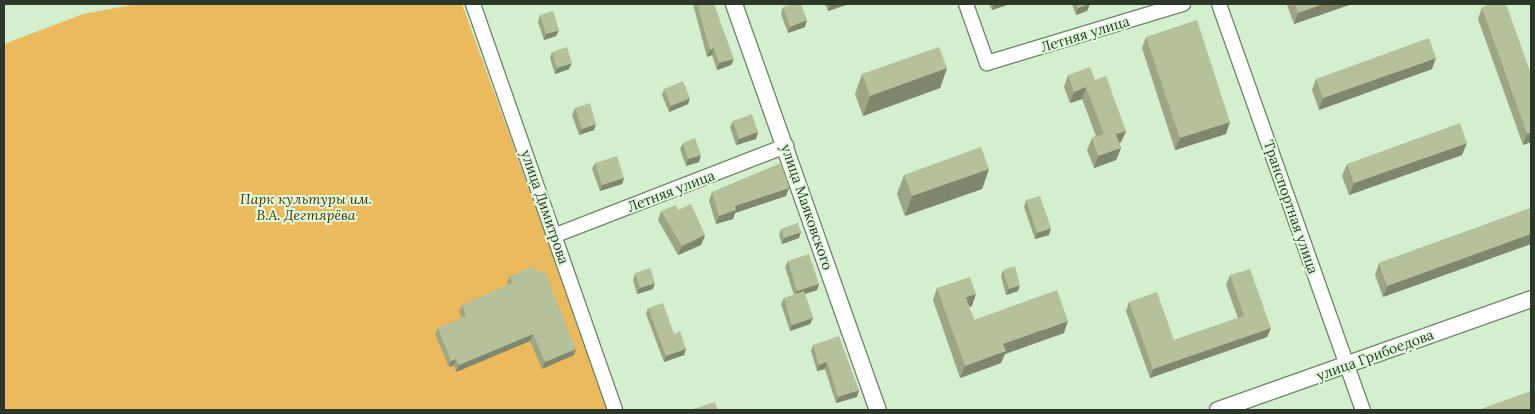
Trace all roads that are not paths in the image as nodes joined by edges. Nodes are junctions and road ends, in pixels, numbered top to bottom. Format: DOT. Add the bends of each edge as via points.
graph roads {
  1 [pos="473,4"];
  2 [pos="734,4"];
  3 [pos="966,4"];
  4 [pos="1183,4"];
  5 [pos="1219,4"];
  6 [pos="786,146"];
  7 [pos="556,235"];
  8 [pos="1531,299"];
  9 [pos="1347,366"];
  10 [pos="615,410"];
  11 [pos="878,410"];
  12 [pos="1218,410"];
  13 [pos="1363,410"];
  1 -- 7 [label="street, улица Димитрова"];
  2 -- 6 [label="street, улица Маяковского"];
  3 -- 4 [label="street, Летняя улица" via="987,64"];
  5 -- 9 [label="street, Транспортная улица"];
  6 -- 7 [label="street, Летняя улица"];
  6 -- 11 [label="street, улица Маяковского"];
  7 -- 10 [label="street, улица Димитрова"];
  8 -- 9 [label="street, улица Грибоедова"];
  9 -- 12 [label="street, улица Грибоедова"];
  9 -- 13 [label="street, Транспортная улица"];
}
